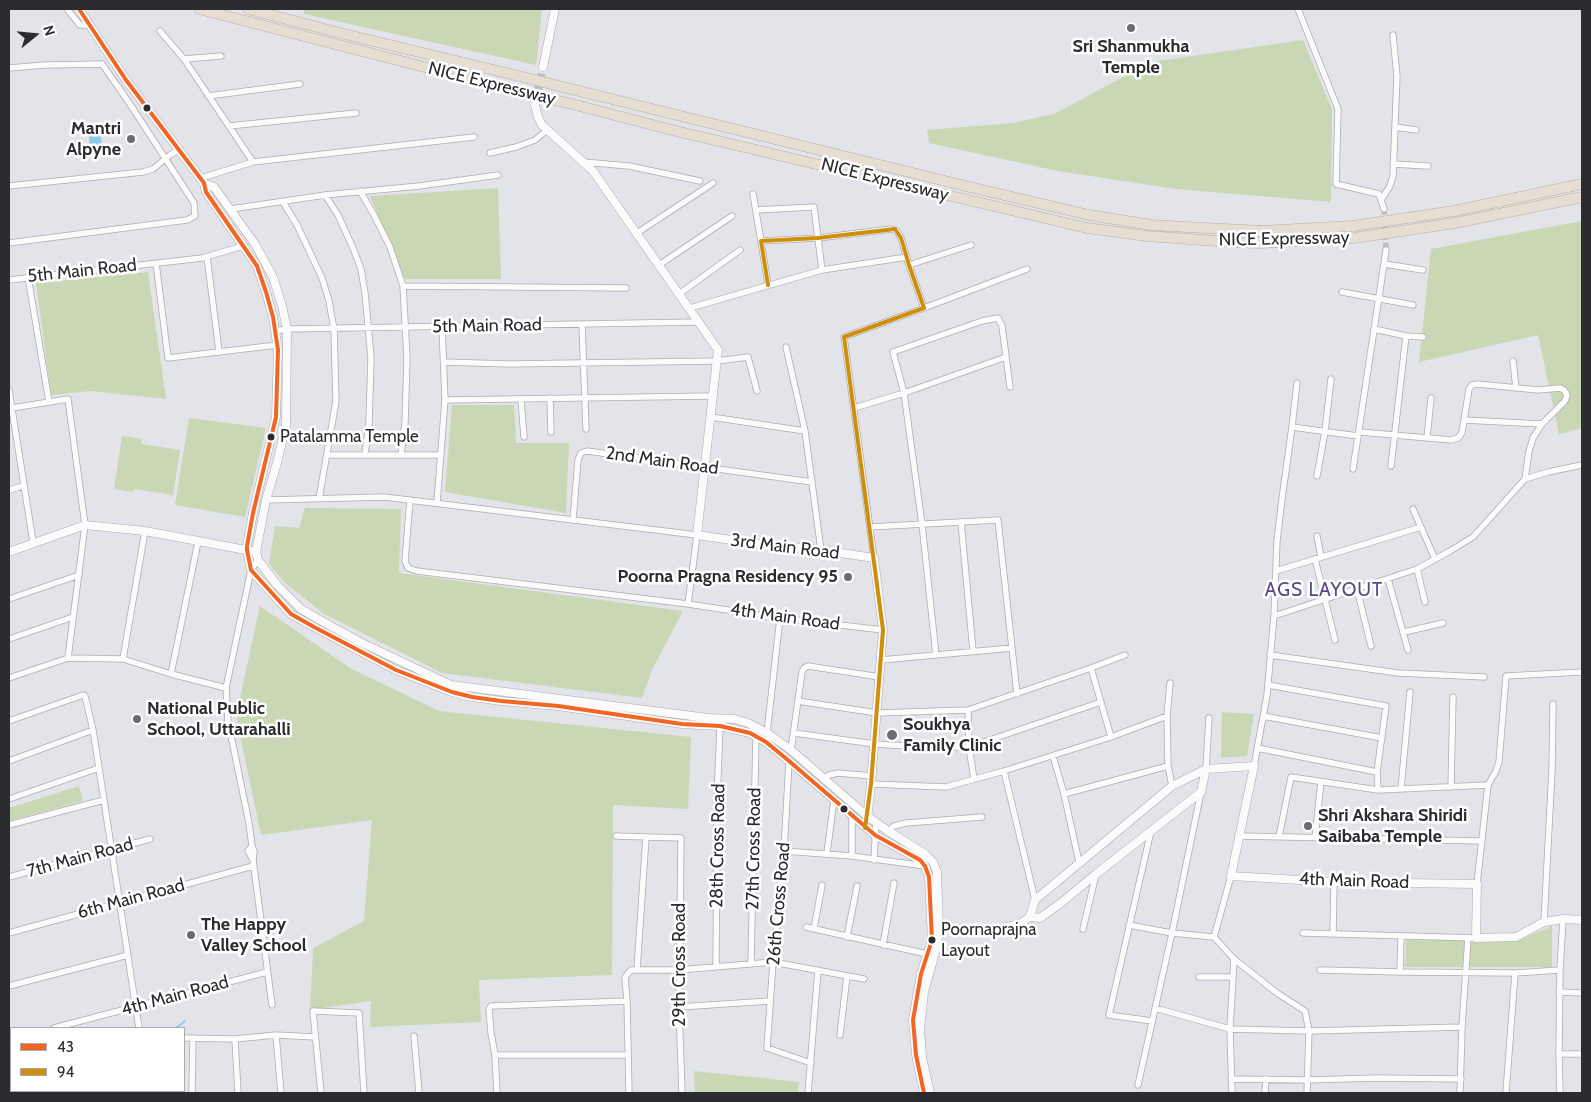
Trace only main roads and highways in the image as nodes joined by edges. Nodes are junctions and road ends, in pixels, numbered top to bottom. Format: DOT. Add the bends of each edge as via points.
graph roads {
  1 [pos="79,9"];
  2 [pos="199,9"];
  3 [pos="248,9"];
  4 [pos="556,9"];
  5 [pos="543,67"];
  6 [pos="535,105"];
  7 [pos="202,181"];
  8 [pos="1582,184"];
  9 [pos="1582,197"];
  10 [pos="247,550"];
  11 [pos="9,552"];
  12 [pos="257,556"];
  13 [pos="793,751"];
  14 [pos="789,760"];
  15 [pos="1206,769"];
  16 [pos="867,816"];
  17 [pos="866,828"];
  18 [pos="1030,917"];
  19 [pos="1582,920"];
  20 [pos="935,927"];
  21 [pos="924,1093"];
  22 [pos="930,1093"];
  1 -- 7 [label="main road" via="135,92"];
  2 -- 9 [label="highway, NICE Expressway, bridge" via="676,131 1087,228 1231,242 1354,238 1455,223"];
  3 -- 8 [label="highway, NICE Expressway, bridge" via="1002,194 1151,224 1260,231 1353,226 1454,211"];
  4 -- 5 [label="main road"];
  6 -- 16 [label="main road, 3rd Main Road" via="542,125 593,170 718,350 697,536 874,558 883,630"];
  7 -- 10 [label="main road" via="206,192 257,266 273,317 277,345 276,418"];
  7 -- 12 [label="main road" via="214,187 255,244 273,277 287,329 286,425 266,500"];
  10 -- 11 [label="main road" via="145,531 85,526"];
  10 -- 12 [label="main road"];
  10 -- 14 [label="main road" via="251,570 291,614 396,670 452,692 737,729 756,736"];
  12 -- 13 [label="main road" via="277,585 301,609 360,642 450,685 734,719 748,722"];
  13 -- 14 [label="main road"];
  13 -- 16 [label="main road"];
  14 -- 17 [label="main road"];
  15 -- 18 [label="main road" via="1172,786 1079,862 1035,900"];
  15 -- 18 [label="main road" via="1201,792 1061,903 1040,918"];
  15 -- 19 [label="main road, 4th Main Road" via="1254,766 1230,876 1334,882 1478,884 1472,938 1516,937 1544,922"];
  16 -- 17 [label="main road"];
  16 -- 20 [label="main road" via="933,862 937,872"];
  17 -- 20 [label="main road" via="925,866"];
  18 -- 20 [label="main road" via="1021,923 989,932"];
  20 -- 21 [label="main road" via="913,1020"];
  20 -- 22 [label="main road" via="937,946 924,992 920,1029"];
}
